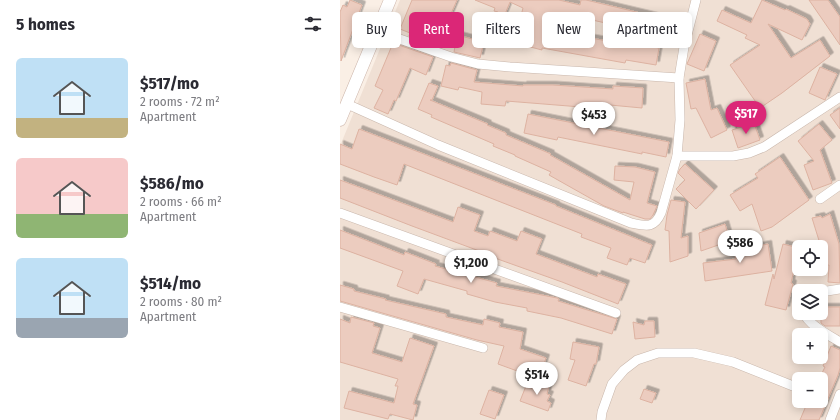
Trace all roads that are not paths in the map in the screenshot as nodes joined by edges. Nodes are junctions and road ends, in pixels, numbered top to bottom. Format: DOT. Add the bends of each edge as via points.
graph roads {
  1 [pos="390,0"];
  2 [pos="696,0"];
  3 [pos="385,12"];
  4 [pos="401,39"];
  5 [pos="370,48"];
  6 [pos="679,78"];
  7 [pos="840,97"];
  8 [pos="342,114"];
  9 [pos="677,156"];
  10 [pos="840,185"];
  11 [pos="820,199"];
  12 [pos="340,213"];
  13 [pos="840,289"];
  14 [pos="828,291"];
  15 [pos="340,307"];
  16 [pos="616,313"];
  17 [pos="809,320"];
  18 [pos="840,342"];
  19 [pos="484,348"];
  20 [pos="792,386"];
  21 [pos="840,394"];
  22 [pos="601,420"];
  23 [pos="830,420"];
  1 -- 3 [label="street"];
  2 -- 6 [label="street"];
  4 -- 6 [label="street" via="478,64"];
  5 -- 8 [label="street"];
  6 -- 9 [label="street" via="680,120"];
  7 -- 9 [label="street" via="764,147 749,153 733,156"];
  8 -- 9 [label="street" via="438,145 643,226 652,225 661,214"];
  10 -- 11 [label="street"];
  12 -- 16 [label="street"];
  13 -- 14 [label="street"];
  15 -- 19 [label="street"];
  17 -- 18 [label="street"];
  20 -- 22 [label="street" via="733,362 694,353 658,353 637,360 612,384"];
  21 -- 23 [label="street"];
}
